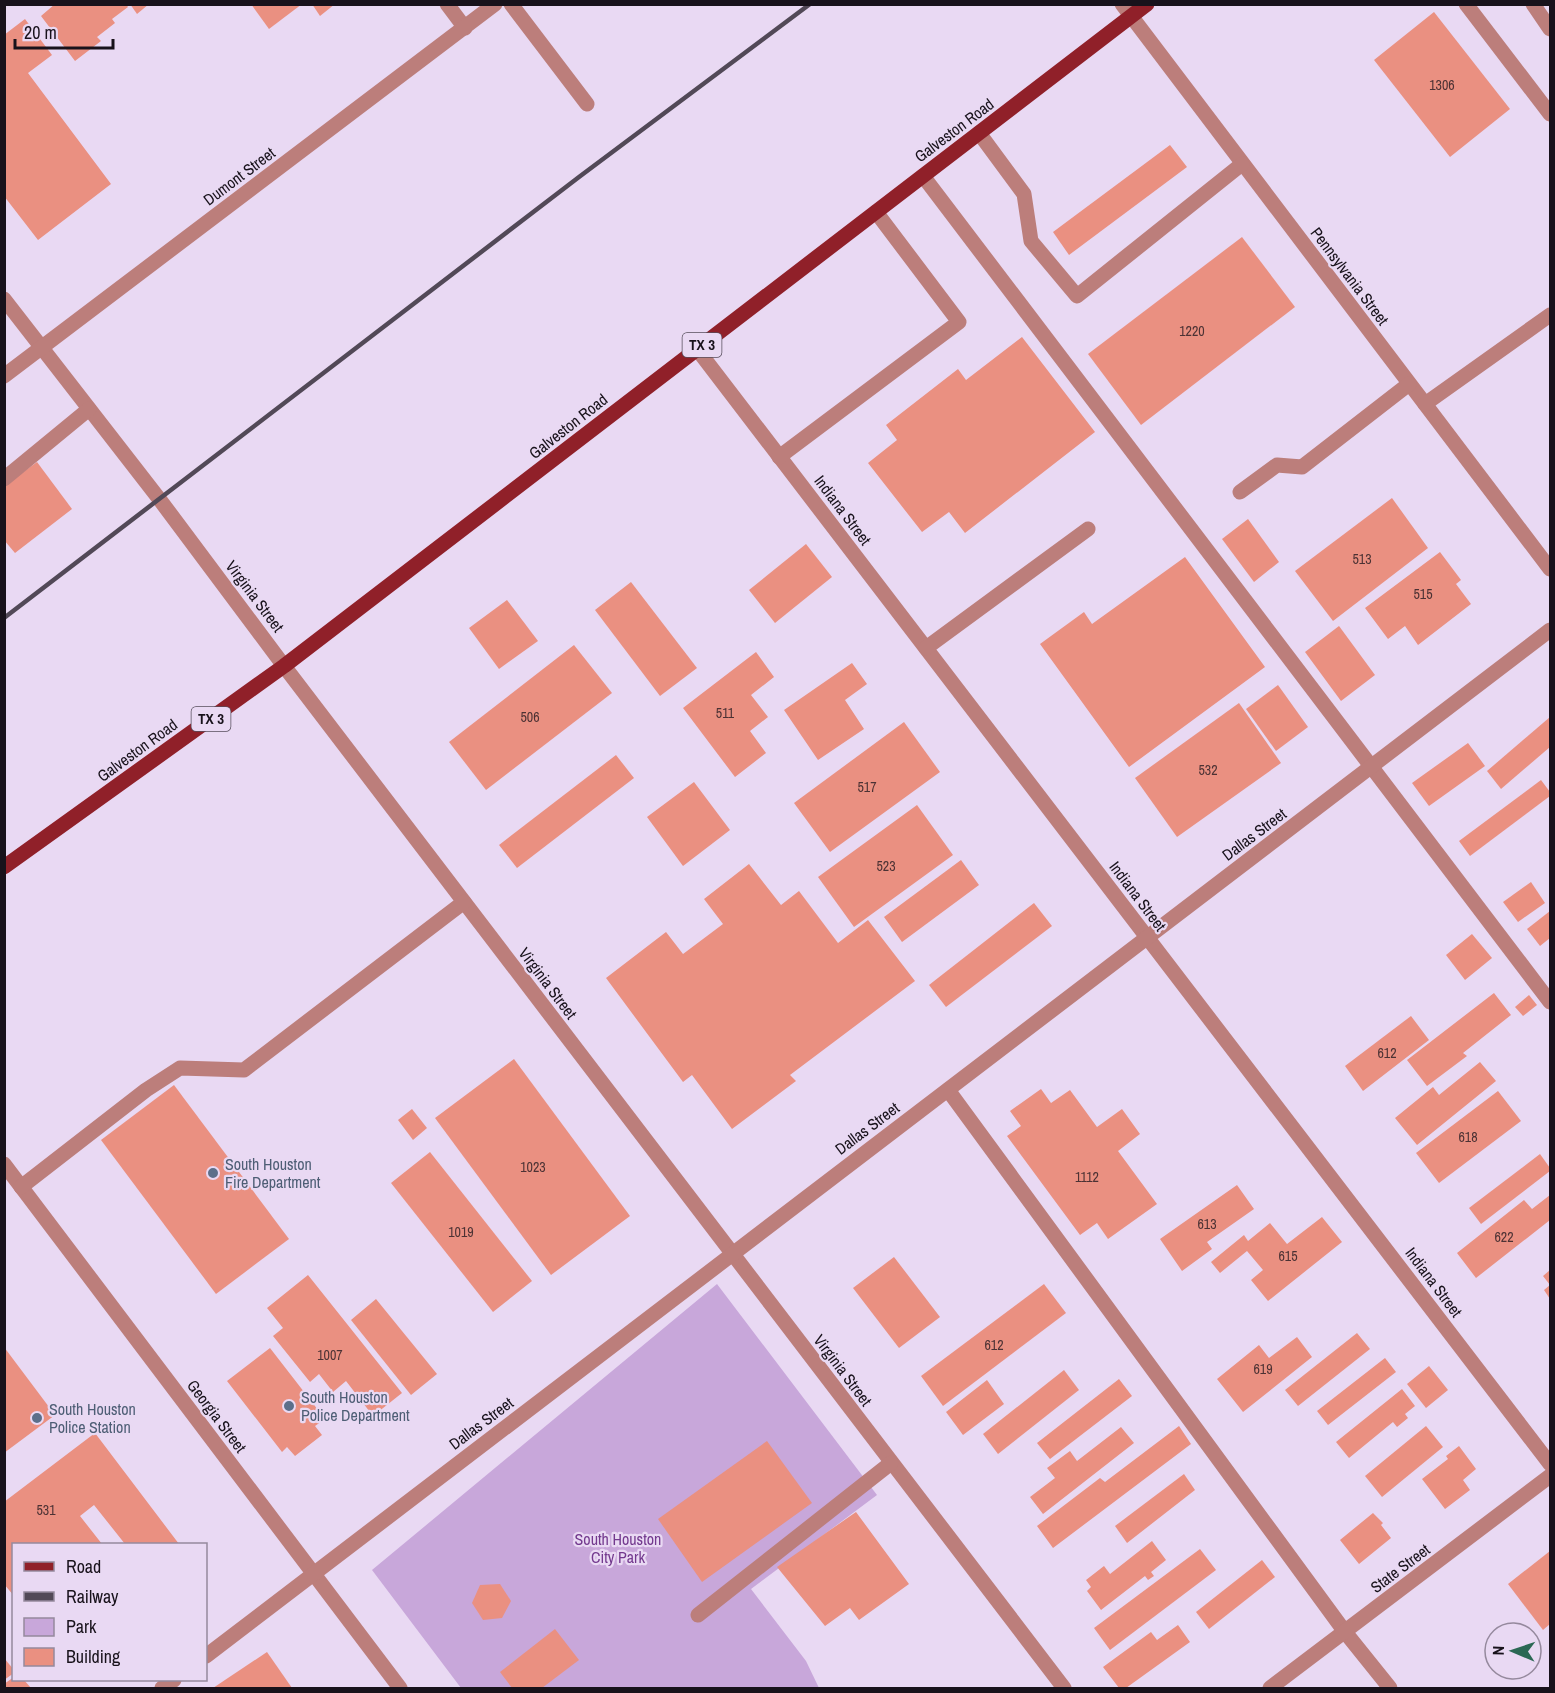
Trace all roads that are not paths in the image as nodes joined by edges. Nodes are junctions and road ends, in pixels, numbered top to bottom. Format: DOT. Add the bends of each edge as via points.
graph roads {
  1 [pos="447,4"];
  2 [pos="495,4"];
  3 [pos="511,4"];
  4 [pos="1147,4"];
  5 [pos="1466,4"];
  6 [pos="1533,4"];
  7 [pos="1126,11"];
  8 [pos="465,28"];
  9 [pos="1551,30"];
  10 [pos="587,104"];
  11 [pos="1551,114"];
  12 [pos="979,133"];
  13 [pos="1242,164"];
  14 [pos="923,176"];
  15 [pos="876,212"];
  16 [pos="4,300"];
  17 [pos="1551,315"];
  18 [pos="42,348"];
  19 [pos="697,349"];
  20 [pos="4,376"];
  21 [pos="1409,384"];
  22 [pos="1425,405"];
  23 [pos="89,409"];
  24 [pos="779,457"];
  25 [pos="4,479"];
  26 [pos="1240,492"];
  27 [pos="1088,529"];
  28 [pos="1551,569"];
  29 [pos="1551,630"];
  30 [pos="926,648"];
  31 [pos="284,666"];
  32 [pos="1371,767"];
  33 [pos="4,867"];
  34 [pos="464,902"];
  35 [pos="1148,937"];
  36 [pos="1551,1002"];
  37 [pos="948,1089"];
  38 [pos="4,1164"];
  39 [pos="21,1187"];
  40 [pos="732,1254"];
  41 [pos="891,1462"];
  42 [pos="1551,1464"];
  43 [pos="1551,1476"];
  44 [pos="313,1574"];
  45 [pos="698,1615"];
  46 [pos="1345,1632"];
  47 [pos="207,1655"];
  48 [pos="400,1689"];
  49 [pos="1064,1689"];
  50 [pos="1270,1689"];
  51 [pos="1390,1689"];
  1 -- 8 [label="street"];
  2 -- 8 [label="street, Dumont Street"];
  3 -- 10 [label="street"];
  4 -- 7 [label="main road, Galveston Road / TX 3"];
  5 -- 11 [label="street"];
  6 -- 9 [label="street"];
  7 -- 12 [label="main road, Galveston Road / TX 3"];
  7 -- 13 [label="street, Pennsylvania Street"];
  8 -- 18 [label="street, Dumont Street"];
  12 -- 13 [label="street" via="1024,194 1031,241 1077,296"];
  12 -- 14 [label="main road, Galveston Road / TX 3"];
  13 -- 21 [label="street, Pennsylvania Street"];
  14 -- 15 [label="main road, Galveston Road / TX 3"];
  14 -- 32 [label="street"];
  15 -- 19 [label="main road, Galveston Road / TX 3"];
  15 -- 24 [label="street" via="959,322"];
  16 -- 18 [label="street, Virginia Street"];
  17 -- 22 [label="street"];
  18 -- 20 [label="street, Dumont Street"];
  18 -- 23 [label="street, Virginia Street"];
  19 -- 24 [label="street, Indiana Street"];
  19 -- 31 [label="main road, Galveston Road / TX 3"];
  21 -- 22 [label="street, Pennsylvania Street"];
  21 -- 26 [label="street" via="1302,467 1277,465"];
  22 -- 28 [label="street, Pennsylvania Street"];
  23 -- 25 [label="street"];
  23 -- 31 [label="street, Virginia Street"];
  24 -- 30 [label="street, Indiana Street"];
  27 -- 30 [label="street"];
  29 -- 32 [label="street, Dallas Street"];
  30 -- 35 [label="street, Indiana Street"];
  31 -- 33 [label="main road, Galveston Road / TX 3"];
  31 -- 34 [label="street, Virginia Street"];
  32 -- 35 [label="street, Dallas Street"];
  32 -- 36 [label="street"];
  34 -- 39 [label="street" via="244,1070 180,1068"];
  34 -- 40 [label="street, Virginia Street"];
  35 -- 37 [label="street, Dallas Street"];
  35 -- 42 [label="street, Indiana Street"];
  37 -- 40 [label="street, Dallas Street"];
  37 -- 46 [label="street"];
  38 -- 39 [label="street, Georgia Street"];
  39 -- 44 [label="street, Georgia Street"];
  40 -- 41 [label="street, Virginia Street"];
  40 -- 44 [label="street, Dallas Street"];
  41 -- 45 [label="street"];
  41 -- 49 [label="street, Virginia Street"];
  43 -- 46 [label="street, State Street"];
  44 -- 47 [label="street, Dallas Street"];
  44 -- 48 [label="street, Georgia Street"];
  46 -- 50 [label="street, State Street"];
  46 -- 51 [label="street"];
}
